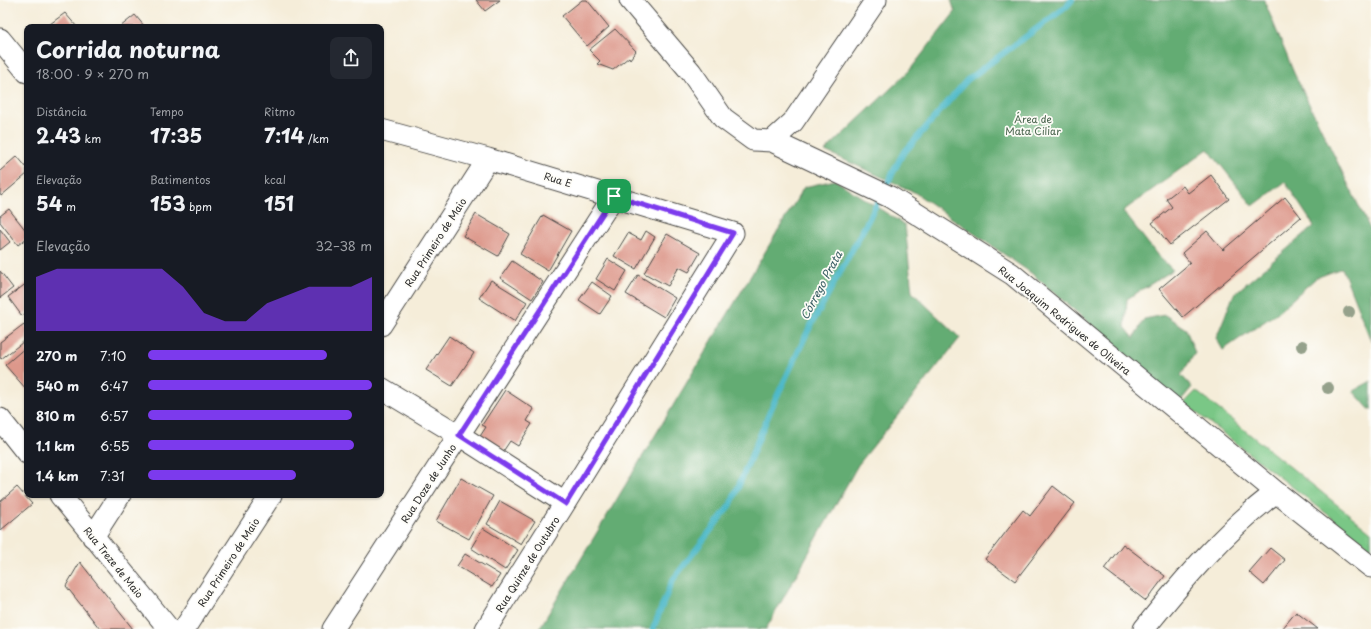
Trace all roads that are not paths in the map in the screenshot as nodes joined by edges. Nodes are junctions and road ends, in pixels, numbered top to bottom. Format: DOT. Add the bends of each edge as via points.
graph roads {
  1 [pos="630,0"];
  2 [pos="876,0"];
  3 [pos="0,39"];
  4 [pos="24,68"];
  5 [pos="384,131"];
  6 [pos="772,141"];
  7 [pos="488,159"];
  8 [pos="614,196"];
  9 [pos="733,233"];
  10 [pos="384,320"];
  11 [pos="384,390"];
  12 [pos="0,418"];
  13 [pos="459,435"];
  14 [pos="24,449"];
  15 [pos="1276,492"];
  16 [pos="62,498"];
  17 [pos="118,498"];
  18 [pos="269,498"];
  19 [pos="566,504"];
  20 [pos="93,537"];
  21 [pos="1371,567"];
  22 [pos="169,629"];
  23 [pos="184,629"];
  24 [pos="334,629"];
  25 [pos="486,629"];
  26 [pos="1144,629"];
  1 -- 6 [label="street, Rua Joaquim Rodrigues de Oliveira" via="691,72 724,118 753,140"];
  2 -- 6 [label="street" via="793,122"];
  3 -- 4 [label="street"];
  5 -- 7 [label="street, Rua E"];
  6 -- 15 [label="street, Rua Joaquim Rodrigues de Oliveira" via="890,198 1012,274"];
  7 -- 8 [label="street, Rua E"];
  7 -- 10 [label="street, Rua Primeiro de Maio"];
  8 -- 9 [label="street, Rua E"];
  8 -- 13 [label="street, Rua Doze de Junho"];
  9 -- 19 [label="street, Rua Quinze de Outubro"];
  11 -- 13 [label="street"];
  12 -- 14 [label="street"];
  13 -- 19 [label="street"];
  13 -- 24 [label="street, Rua Doze de Junho"];
  15 -- 21 [label="street, Rua Joaquim Rodrigues de Oliveira"];
  15 -- 26 [label="street" via="1251,511 1213,549 1178,586"];
  16 -- 20 [label="street, Rua Treze de Maio"];
  17 -- 20 [label="street"];
  18 -- 23 [label="street, Rua Primeiro de Maio"];
  19 -- 25 [label="street, Rua Quinze de Outubro"];
  20 -- 22 [label="street, Rua Treze de Maio"];
}
